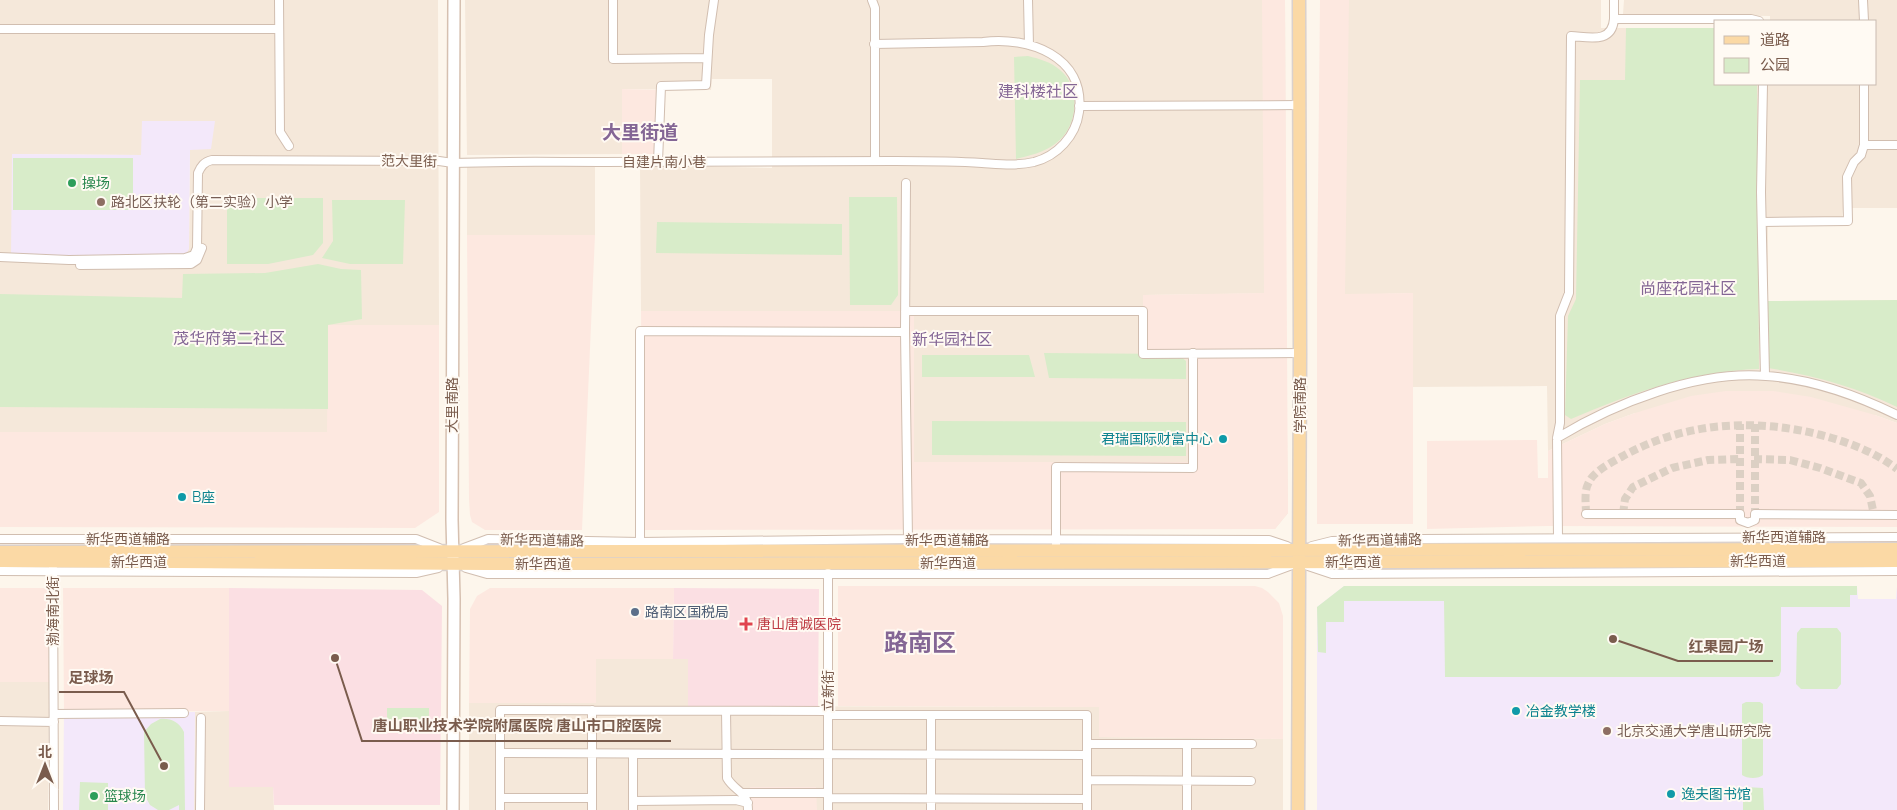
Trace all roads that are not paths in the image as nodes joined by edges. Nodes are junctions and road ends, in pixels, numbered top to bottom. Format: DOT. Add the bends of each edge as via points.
graph roads {
  1 [pos="279,0"];
  2 [pos="454,0"];
  3 [pos="613,0"];
  4 [pos="714,0"];
  5 [pos="872,0"];
  6 [pos="1028,0"];
  7 [pos="1299,0"];
  8 [pos="1614,0"];
  9 [pos="1864,0"];
  10 [pos="1614,19"];
  11 [pos="1751,20"];
  12 [pos="1864,20"];
  13 [pos="279,29"];
  14 [pos="0,30"];
  15 [pos="874,44"];
  16 [pos="1029,45"];
  17 [pos="708,58"];
  18 [pos="1763,85"];
  19 [pos="1864,85"];
  20 [pos="1300,105"];
  21 [pos="1080,106"];
  22 [pos="1864,145"];
  23 [pos="1897,145"];
  24 [pos="289,146"];
  25 [pos="875,161"];
  26 [pos="658,162"];
  27 [pos="453,163"];
  28 [pos="906,183"];
  29 [pos="1762,222"];
  30 [pos="0,257"];
  31 [pos="0,262"];
  32 [pos="905,311"];
  33 [pos="905,332"];
  34 [pos="1193,353"];
  35 [pos="1300,353"];
  36 [pos="1764,375"];
  37 [pos="1897,415"];
  38 [pos="1557,438"];
  39 [pos="1586,514"];
  40 [pos="1897,515"];
  41 [pos="1748,523"];
  42 [pos="1897,537"];
  43 [pos="1558,538"];
  44 [pos="1748,538"];
  45 [pos="0,539"];
  46 [pos="908,539"];
  47 [pos="640,542"];
  48 [pos="1056,546"];
  49 [pos="1897,549"];
  50 [pos="0,552"];
  51 [pos="1299,556"];
  52 [pos="453,558"];
  53 [pos="0,561"];
  54 [pos="1897,561"];
  55 [pos="53,566"];
  56 [pos="0,571"];
  57 [pos="1897,571"];
  58 [pos="828,573"];
  59 [pos="592,710"];
  60 [pos="726,711"];
  61 [pos="184,713"];
  62 [pos="828,713"];
  63 [pos="931,715"];
  64 [pos="54,718"];
  65 [pos="200,718"];
  66 [pos="0,721"];
  67 [pos="1088,744"];
  68 [pos="1187,744"];
  69 [pos="1252,744"];
  70 [pos="500,753"];
  71 [pos="592,753"];
  72 [pos="633,754"];
  73 [pos="727,754"];
  74 [pos="828,754"];
  75 [pos="931,755"];
  76 [pos="1088,755"];
  77 [pos="1088,780"];
  78 [pos="1187,780"];
  79 [pos="1251,781"];
  80 [pos="743,793"];
  81 [pos="828,795"];
  82 [pos="500,798"];
  83 [pos="592,798"];
  84 [pos="931,798"];
  85 [pos="1088,799"];
  86 [pos="633,801"];
  87 [pos="748,807"];
  88 [pos="54,810"];
  89 [pos="200,810"];
  90 [pos="454,810"];
  91 [pos="500,810"];
  92 [pos="592,810"];
  93 [pos="633,810"];
  94 [pos="828,810"];
  95 [pos="931,810"];
  96 [pos="1088,810"];
  97 [pos="1187,810"];
  98 [pos="1298,810"];
  1 -- 13 [label="street"];
  2 -- 27 [label="street, 大里南路"];
  3 -- 17 [label="street" via="614,59"];
  4 -- 17 [label="street"];
  5 -- 15 [label="street" via="875,8"];
  6 -- 16 [label="street"];
  7 -- 20 [label="main road, 学院南路"];
  8 -- 10 [label="street"];
  9 -- 12 [label="street"];
  10 -- 11 [label="street"];
  10 -- 38 [label="street" via="1612,31 1607,35 1571,36 1569,293 1560,316 1560,423"];
  13 -- 14 [label="street"];
  13 -- 24 [label="street" via="280,132"];
  15 -- 16 [label="street" via="1000,40"];
  15 -- 25 [label="street"];
  16 -- 21 [label="street" via="1058,58 1065,65 1076,83"];
  17 -- 26 [label="street" via="706,85 661,86"];
  18 -- 29 [label="street"];
  19 -- 22 [label="street"];
  20 -- 21 [label="street"];
  20 -- 35 [label="main road, 学院南路"];
  21 -- 25 [label="street, 自建片南小巷" via="1076,124 1064,145 1035,162"];
  22 -- 23 [label="street"];
  22 -- 29 [label="street" via="1847,176 1848,222"];
  25 -- 26 [label="street, 自建片南小巷"];
  26 -- 27 [label="street, 自建片南小巷"];
  27 -- 30 [label="street, 范大里街" via="346,160 207,162 200,166 198,173 197,248 194,255 185,258 69,260"];
  27 -- 31 [label="street, 范大里街" via="439,166 210,166 201,177 202,249 191,264"];
  27 -- 52 [label="street, 大里南路"];
  28 -- 32 [label="street"];
  29 -- 36 [label="street"];
  32 -- 33 [label="street"];
  32 -- 34 [label="street" via="1143,311 1143,354"];
  33 -- 46 [label="street"];
  33 -- 47 [label="street" via="640,331"];
  34 -- 35 [label="street"];
  34 -- 48 [label="street" via="1193,468 1056,468"];
  35 -- 51 [label="main road, 学院南路"];
  36 -- 37 [label="street" via="1834,389"];
  36 -- 38 [label="street" via="1723,376 1662,391 1583,423"];
  38 -- 43 [label="street"];
  39 -- 41 [label="street" via="1740,514 1740,520"];
  40 -- 41 [label="street" via="1756,514 1755,520"];
  41 -- 44 [label="street"];
  42 -- 44 [label="street, 新华西道辅路"];
  43 -- 44 [label="street, 新华西道辅路"];
  43 -- 51 [label="street, 新华西道辅路" via="1332,541"];
  45 -- 52 [label="street, 新华西道辅路" via="416,539"];
  46 -- 47 [label="street, 新华西道辅路"];
  46 -- 48 [label="street, 新华西道辅路"];
  47 -- 52 [label="street, 新华西道辅路" via="488,539"];
  48 -- 51 [label="main road, 新华西道"];
  48 -- 52 [label="main road, 新华西道"];
  49 -- 51 [label="main road, 新华西道"];
  50 -- 52 [label="main road, 新华西道"];
  51 -- 52 [label="main road, 新华西道"];
  51 -- 54 [label="main road, 新华西道"];
  51 -- 57 [label="street" via="1332,574"];
  51 -- 58 [label="street, 新华西道辅路" via="1268,574"];
  51 -- 98 [label="main road, 学院南路"];
  52 -- 55 [label="main road, 新华西道"];
  52 -- 58 [label="street, 新华西道辅路" via="487,574"];
  52 -- 90 [label="street, 大里南路"];
  53 -- 55 [label="main road, 新华西道"];
  55 -- 56 [label="street"];
  55 -- 64 [label="street, 渤海南北街"];
  58 -- 62 [label="street, 立新街"];
  59 -- 60 [label="street"];
  59 -- 70 [label="street" via="500,710"];
  59 -- 71 [label="street"];
  60 -- 62 [label="street"];
  60 -- 73 [label="street"];
  61 -- 64 [label="street"];
  62 -- 63 [label="street"];
  62 -- 74 [label="street, 立新街"];
  63 -- 67 [label="street" via="1087,715"];
  63 -- 75 [label="street"];
  64 -- 66 [label="street"];
  64 -- 88 [label="street, 渤海南北街"];
  65 -- 89 [label="street"];
  67 -- 68 [label="street"];
  67 -- 76 [label="street"];
  68 -- 69 [label="street"];
  68 -- 78 [label="street"];
  70 -- 71 [label="street"];
  70 -- 82 [label="street"];
  71 -- 72 [label="street"];
  71 -- 83 [label="street"];
  72 -- 73 [label="street"];
  72 -- 86 [label="street"];
  73 -- 74 [label="street"];
  73 -- 80 [label="street" via="727,778"];
  74 -- 75 [label="street"];
  74 -- 81 [label="street, 立新街"];
  75 -- 76 [label="street"];
  75 -- 84 [label="street"];
  76 -- 77 [label="street"];
  77 -- 78 [label="street"];
  77 -- 85 [label="street"];
  78 -- 79 [label="street"];
  78 -- 97 [label="street"];
  80 -- 81 [label="street"];
  80 -- 87 [label="street"];
  81 -- 84 [label="street"];
  81 -- 94 [label="street, 立新街"];
  82 -- 83 [label="street"];
  82 -- 91 [label="street"];
  83 -- 92 [label="street"];
  84 -- 85 [label="street"];
  84 -- 95 [label="street"];
  85 -- 96 [label="street"];
  86 -- 87 [label="street" via="736,800"];
  86 -- 93 [label="street"];
}
